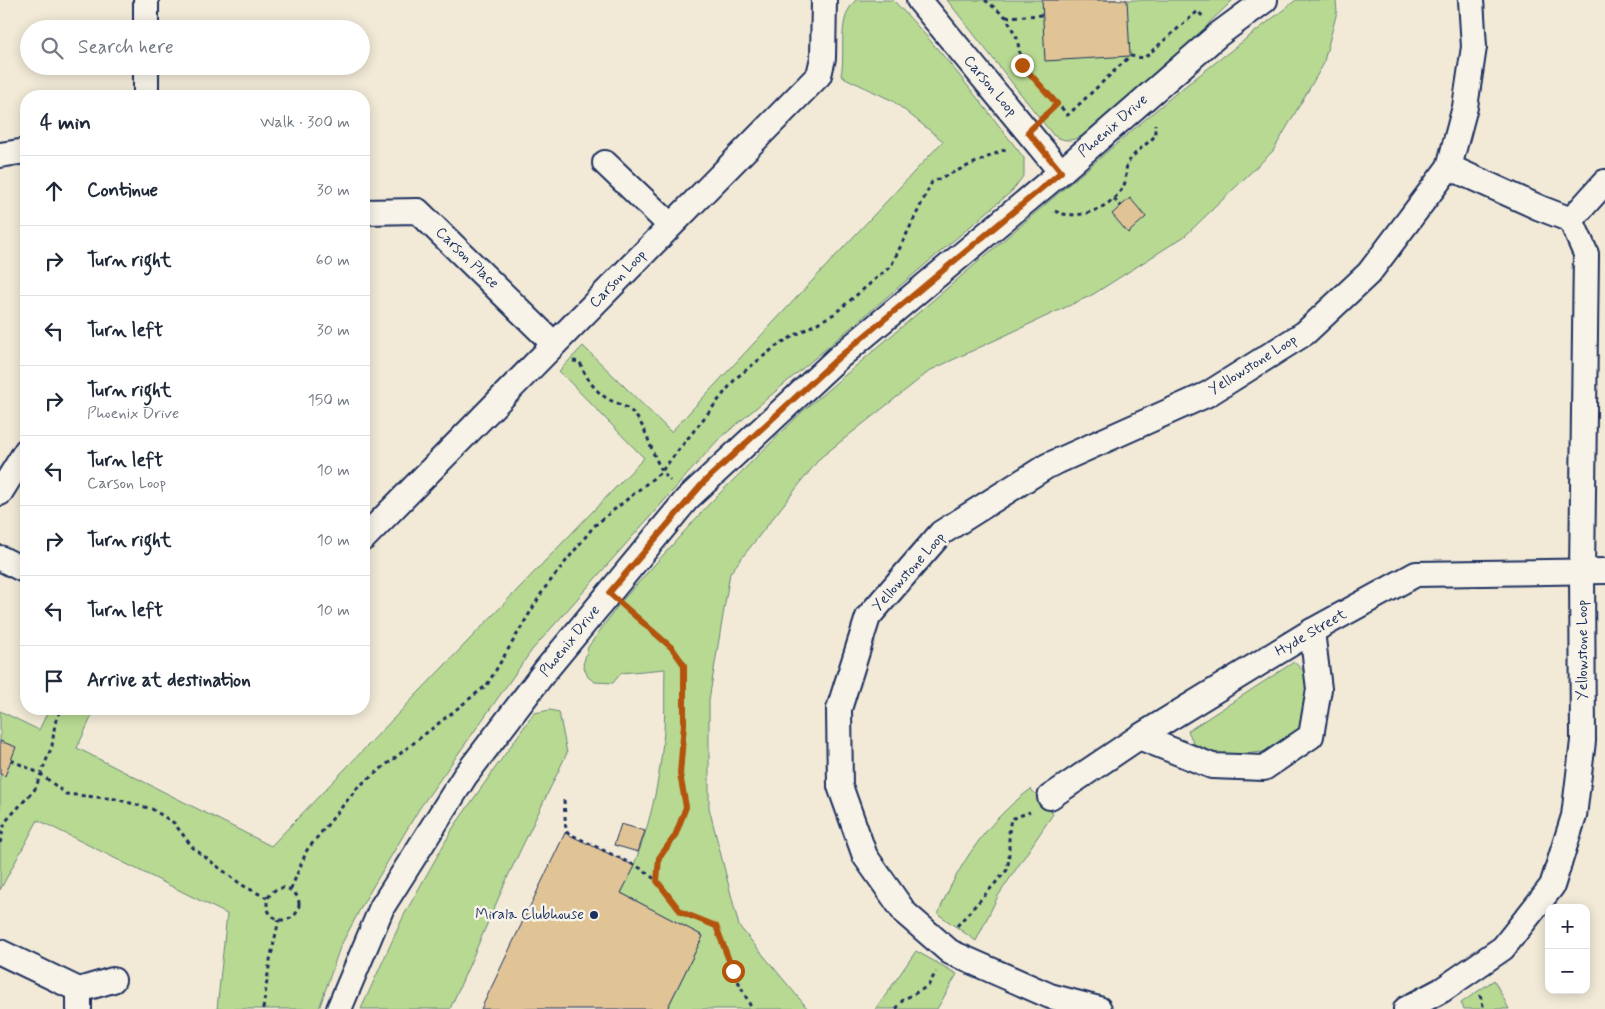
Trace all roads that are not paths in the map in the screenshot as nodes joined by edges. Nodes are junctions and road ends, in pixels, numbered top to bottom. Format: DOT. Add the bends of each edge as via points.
graph roads {
  1 [pos="146,0"];
  2 [pos="824,0"];
  3 [pos="919,0"];
  4 [pos="1265,0"];
  5 [pos="1471,0"];
  6 [pos="146,20"];
  7 [pos="146,75"];
  8 [pos="146,90"];
  9 [pos="20,152"];
  10 [pos="0,155"];
  11 [pos="605,163"];
  12 [pos="1449,167"];
  13 [pos="1061,172"];
  14 [pos="1605,182"];
  15 [pos="370,212"];
  16 [pos="1571,220"];
  17 [pos="670,226"];
  18 [pos="554,344"];
  19 [pos="20,461"];
  20 [pos="0,493"];
  21 [pos="370,532"];
  22 [pos="0,558"];
  23 [pos="20,568"];
  24 [pos="1582,571"];
  25 [pos="1605,571"];
  26 [pos="1312,631"];
  27 [pos="1139,737"];
  28 [pos="1050,797"];
  29 [pos="0,952"];
  30 [pos="112,980"];
  31 [pos="79,1000"];
  32 [pos="338,1009"];
  33 [pos="1099,1009"];
  34 [pos="1406,1009"];
  1 -- 6 [label="street"];
  2 -- 17 [label="street, Carson Loop" via="823,58 819,75"];
  3 -- 13 [label="street, Carson Loop"];
  4 -- 13 [label="street, Phoenix Drive" via="1219,34"];
  5 -- 12 [label="street, Yellowstone Loop" via="1474,47 1465,108"];
  7 -- 8 [label="street"];
  9 -- 10 [label="street"];
  11 -- 17 [label="street"];
  12 -- 16 [label="street"];
  12 -- 33 [label="street, Yellowstone Loop" via="1369,273 1305,333 1208,394 1047,466 941,533 868,617 839,709 840,786 865,856 905,912 950,952 1050,996"];
  13 -- 32 [label="street, Phoenix Drive" via="838,358 704,482 545,671 465,776 382,907"];
  14 -- 16 [label="street"];
  15 -- 18 [label="street, Carson Place" via="418,211"];
  16 -- 24 [label="street, Yellowstone Loop" via="1586,254"];
  17 -- 18 [label="street, Carson Loop"];
  18 -- 21 [label="street, Carson Loop"];
  19 -- 20 [label="street"];
  22 -- 23 [label="street"];
  24 -- 25 [label="street, Hyde Street"];
  24 -- 26 [label="street, Hyde Street" via="1416,574"];
  24 -- 34 [label="street, Yellowstone Loop" via="1583,741 1574,816 1552,886 1503,948 1442,990"];
  26 -- 27 [label="street, Hyde Street"];
  26 -- 27 [label="street" via="1319,689 1311,736 1264,768 1212,766"];
  27 -- 28 [label="street, Hyde Street"];
  29 -- 31 [label="street"];
  30 -- 31 [label="street"];
}
